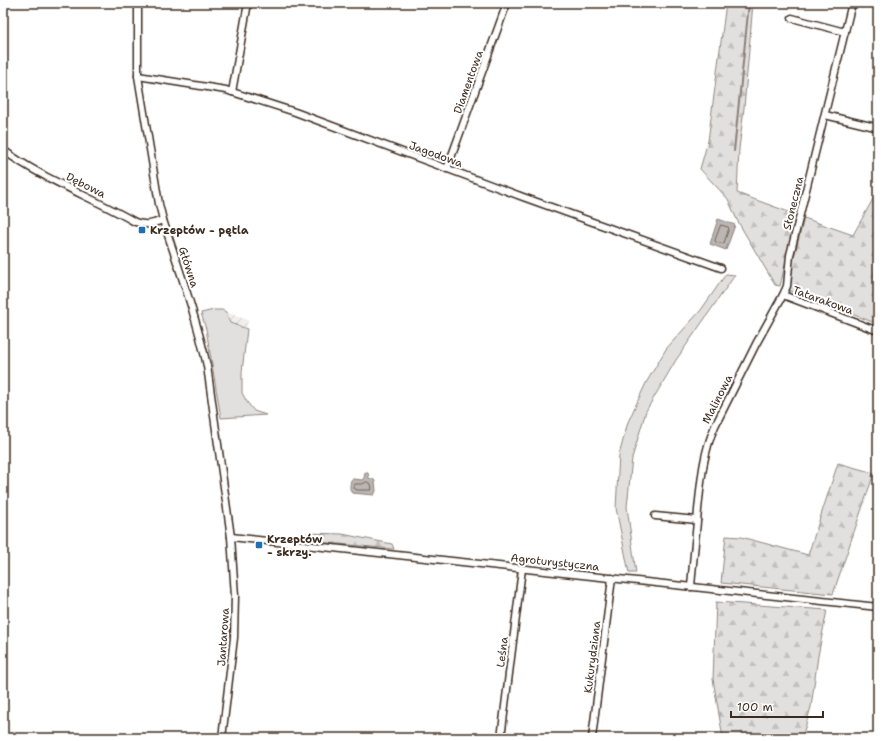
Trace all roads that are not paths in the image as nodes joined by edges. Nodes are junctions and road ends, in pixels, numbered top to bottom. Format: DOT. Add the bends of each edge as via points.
graph roads {
  1 [pos="138,3"];
  2 [pos="248,3"];
  3 [pos="507,3"];
  4 [pos="852,3"];
  5 [pos="792,18"];
  6 [pos="845,32"];
  7 [pos="138,76"];
  8 [pos="232,92"];
  9 [pos="825,115"];
  10 [pos="875,127"];
  11 [pos="3,150"];
  12 [pos="447,168"];
  13 [pos="163,220"];
  14 [pos="721,268"];
  15 [pos="783,295"];
  16 [pos="878,331"];
  17 [pos="655,516"];
  18 [pos="697,520"];
  19 [pos="231,536"];
  20 [pos="522,569"];
  21 [pos="612,578"];
  22 [pos="691,586"];
  23 [pos="878,607"];
  24 [pos="222,738"];
  25 [pos="501,738"];
  26 [pos="592,738"];
  1 -- 7 [label="street, Główna"];
  2 -- 8 [label="street"];
  3 -- 12 [label="street, Diamentowa"];
  4 -- 6 [label="street, Słoneczna"];
  5 -- 6 [label="street"];
  6 -- 9 [label="street, Słoneczna"];
  7 -- 8 [label="street, Jagodowa"];
  7 -- 13 [label="street, Główna" via="158,204"];
  8 -- 12 [label="street, Jagodowa" via="296,112"];
  9 -- 10 [label="street"];
  9 -- 15 [label="street, Słoneczna" via="790,255 787,286"];
  11 -- 13 [label="street, Dębowa" via="42,174 135,222 149,225"];
  12 -- 14 [label="street, Jagodowa"];
  13 -- 19 [label="street, Główna" via="196,319 207,366"];
  15 -- 16 [label="street, Tatarakowa"];
  15 -- 18 [label="street, Malinowa" via="707,443"];
  17 -- 18 [label="street"];
  18 -- 22 [label="street, Malinowa"];
  19 -- 20 [label="street, Agroturystyczna"];
  19 -- 24 [label="street, Jantarowa" via="235,612"];
  20 -- 21 [label="street, Agroturystyczna"];
  20 -- 25 [label="street, Leśna"];
  21 -- 22 [label="street, Agroturystyczna"];
  21 -- 26 [label="street, Kukurydziana"];
  22 -- 23 [label="street, Agroturystyczna"];
}
